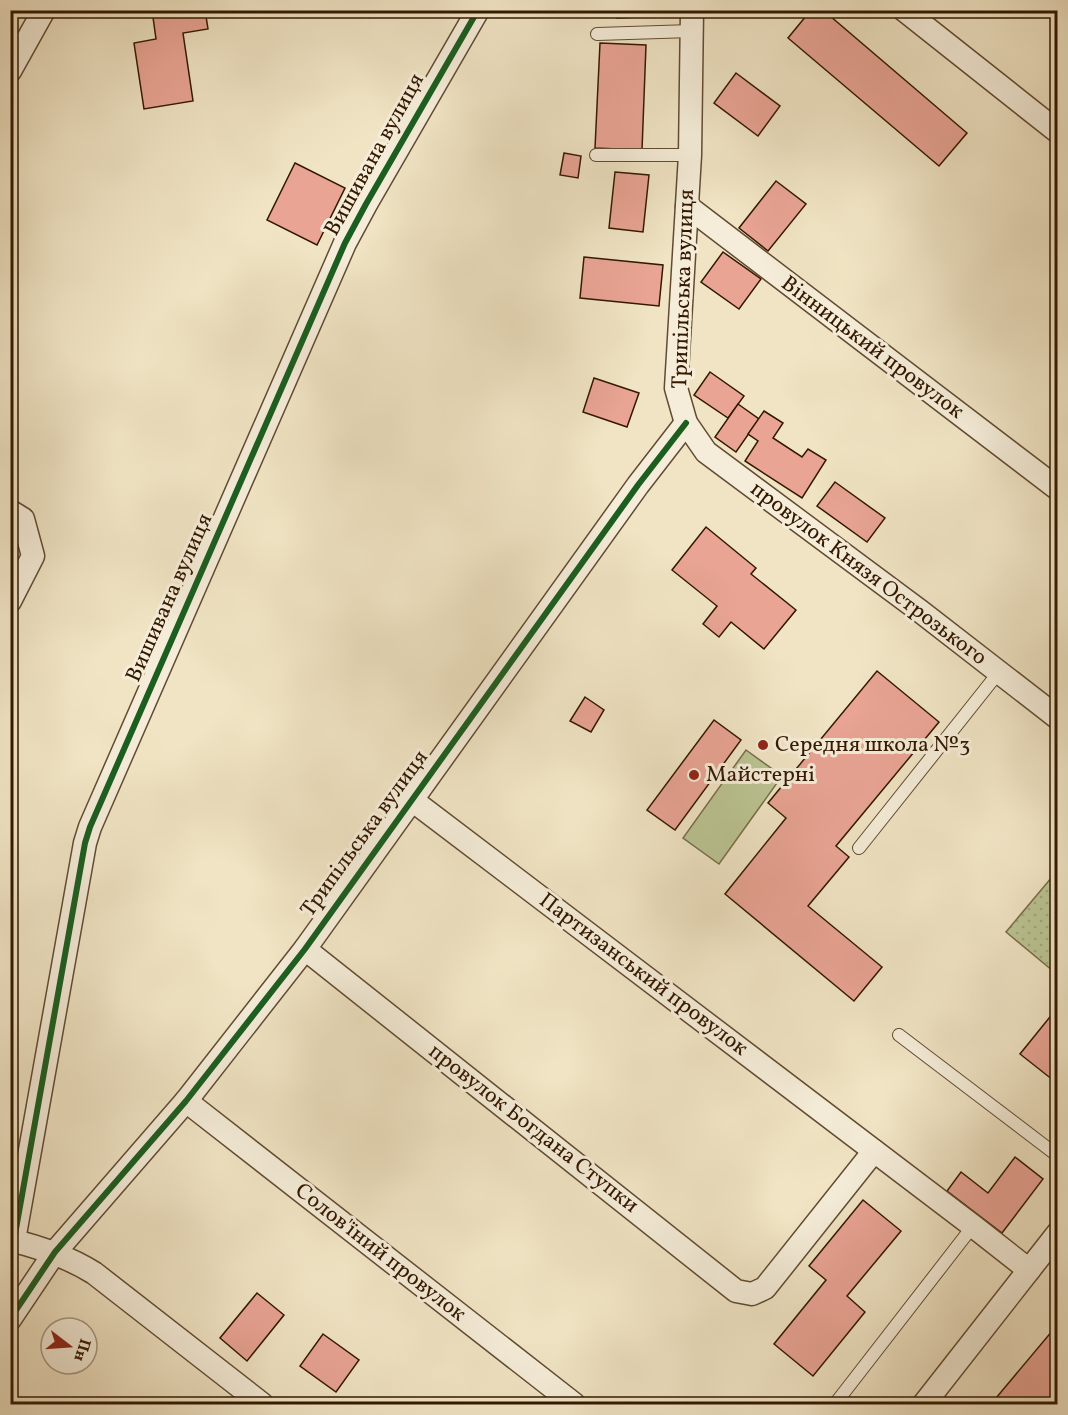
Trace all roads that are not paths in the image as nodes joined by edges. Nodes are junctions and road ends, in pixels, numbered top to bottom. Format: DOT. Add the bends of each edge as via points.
graph roads {
  1 [pos="44,10"];
  2 [pos="478,10"];
  3 [pos="904,10"];
  4 [pos="692,21"];
  5 [pos="597,34"];
  6 [pos="10,71"];
  7 [pos="1058,132"];
  8 [pos="596,155"];
  9 [pos="690,155"];
  10 [pos="687,206"];
  11 [pos="686,423"];
  12 [pos="1058,489"];
  13 [pos="10,511"];
  14 [pos="10,601"];
  15 [pos="999,672"];
  16 [pos="1058,718"];
  17 [pos="412,800"];
  18 [pos="859,848"];
  19 [pos="304,949"];
  20 [pos="899,1035"];
  21 [pos="186,1101"];
  22 [pos="874,1151"];
  23 [pos="1058,1156"];
  24 [pos="973,1226"];
  25 [pos="1058,1233"];
  26 [pos="12,1240"];
  27 [pos="55,1252"];
  28 [pos="1029,1270"];
  29 [pos="10,1319"];
  30 [pos="262,1404"];
  31 [pos="574,1404"];
  32 [pos="835,1404"];
  33 [pos="924,1404"];
  1 -- 6 [label="street"];
  2 -- 26 [label="street, Вишивана вулиця" via="345,243 90,827"];
  3 -- 7 [label="street"];
  4 -- 5 [label="lane"];
  4 -- 9 [label="street, Трипільська вулиця"];
  8 -- 9 [label="lane"];
  9 -- 10 [label="street, Трипільська вулиця"];
  10 -- 11 [label="street, Трипільська вулиця" via="676,388"];
  10 -- 12 [label="street, Вінницький провулок"];
  11 -- 15 [label="street, провулок Князя Острозького" via="706,452"];
  11 -- 17 [label="street, Трипільська вулиця"];
  13 -- 14 [label="street" via="23,519 33,556"];
  15 -- 16 [label="street, провулок Князя Острозького"];
  15 -- 18 [label="lane"];
  17 -- 19 [label="street, Трипільська вулиця"];
  17 -- 22 [label="street, Партизанський провулок"];
  19 -- 21 [label="street, Трипільська вулиця"];
  19 -- 22 [label="street, провулок Богдана Ступки" via="736,1291 752,1294 765,1288"];
  20 -- 23 [label="lane"];
  21 -- 27 [label="street, Трипільська вулиця"];
  21 -- 31 [label="street, Солов'їний провулок"];
  22 -- 24 [label="street, Партизанський провулок"];
  24 -- 28 [label="street, Партизанський провулок"];
  24 -- 32 [label="lane"];
  25 -- 28 [label="street"];
  26 -- 27 [label="street"];
  27 -- 29 [label="street"];
  27 -- 30 [label="street" via="94,1272"];
  28 -- 33 [label="street"];
}
